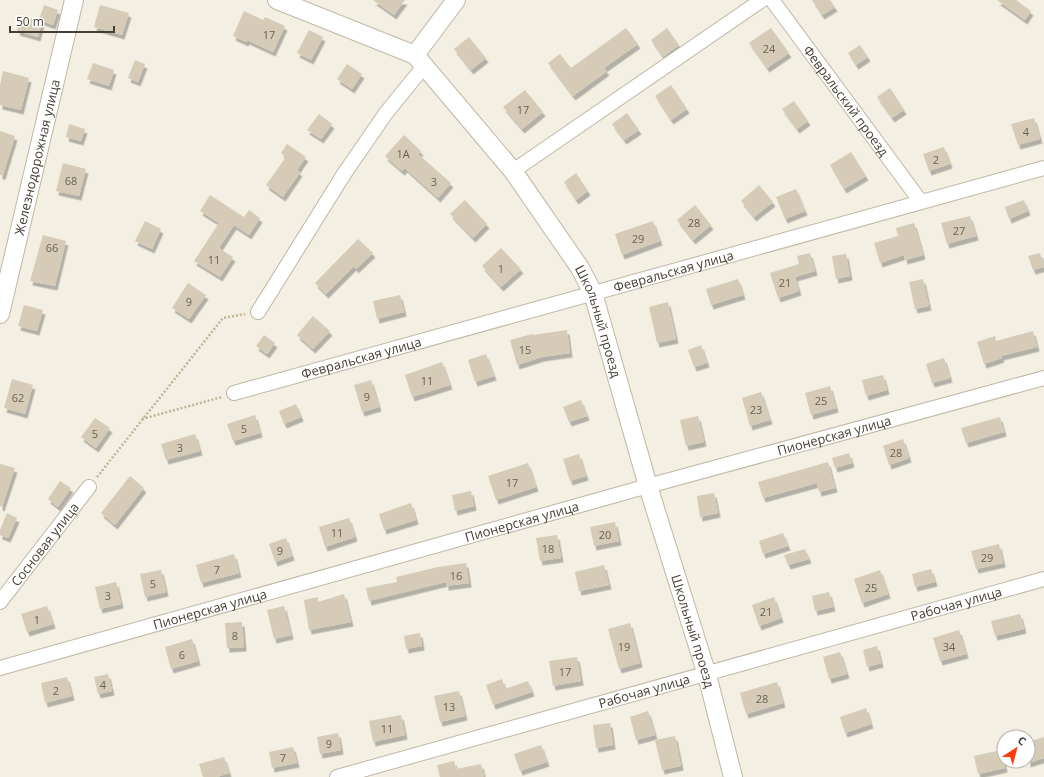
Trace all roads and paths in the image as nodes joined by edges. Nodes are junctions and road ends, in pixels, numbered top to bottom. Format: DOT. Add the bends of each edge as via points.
graph roads {
  1 [pos="74,0"];
  2 [pos="277,0"];
  3 [pos="456,0"];
  4 [pos="762,0"];
  5 [pos="772,0"];
  6 [pos="420,60"];
  7 [pos="1044,168"];
  8 [pos="513,170"];
  9 [pos="921,202"];
  10 [pos="593,293"];
  11 [pos="258,312"];
  12 [pos="0,314"];
  13 [pos="1044,378"];
  14 [pos="234,393"];
  15 [pos="142,419"];
  16 [pos="648,486"];
  17 [pos="89,487"];
  18 [pos="1044,579"];
  19 [pos="0,602"];
  20 [pos="0,668"];
  21 [pos="707,675"];
  22 [pos="337,777"];
  23 [pos="733,777"];
  1 -- 12 [label="street, Железнодорожная улица"];
  2 -- 6 [label="street, Школьный проезд"];
  3 -- 6 [label="street"];
  4 -- 8 [label="street"];
  5 -- 9 [label="street, Февральский проезд"];
  6 -- 8 [label="street, Школьный проезд"];
  6 -- 11 [label="street" via="344,174"];
  7 -- 9 [label="street, Февральская улица"];
  8 -- 10 [label="street, Школьный проезд" via="580,268"];
  9 -- 10 [label="street, Февральская улица"];
  10 -- 14 [label="street, Февральская улица"];
  10 -- 16 [label="street, Школьный проезд"];
  11 -- 15 [label="path" via="223,318"];
  13 -- 16 [label="street, Пионерская улица"];
  14 -- 15 [label="path"];
  15 -- 17 [label="path"];
  16 -- 20 [label="street, Пионерская улица"];
  16 -- 21 [label="street, Школьный проезд"];
  17 -- 19 [label="street, Сосновая улица"];
  18 -- 21 [label="street, Рабочая улица"];
  21 -- 22 [label="street, Рабочая улица"];
  21 -- 23 [label="street, Школьный проезд"];
}
